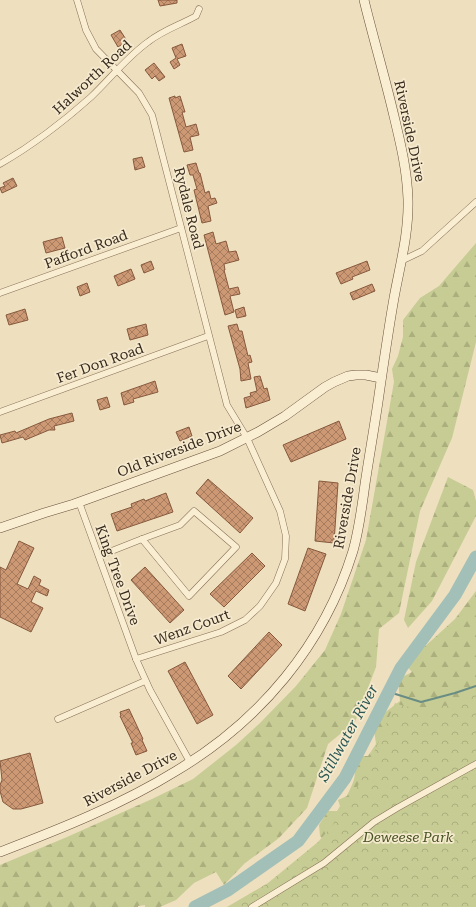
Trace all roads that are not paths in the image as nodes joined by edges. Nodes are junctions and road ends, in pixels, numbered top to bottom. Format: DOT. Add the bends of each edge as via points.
graph roads {
  1 [pos="77,0"];
  2 [pos="364,0"];
  3 [pos="199,9"];
  4 [pos="117,71"];
  5 [pos="0,164"];
  6 [pos="476,202"];
  7 [pos="181,228"];
  8 [pos="401,262"];
  9 [pos="0,293"];
  10 [pos="208,336"];
  11 [pos="381,378"];
  12 [pos="0,412"];
  13 [pos="247,438"];
  14 [pos="79,502"];
  15 [pos="0,528"];
  16 [pos="142,539"];
  17 [pos="99,556"];
  18 [pos="136,659"];
  19 [pos="145,681"];
  20 [pos="58,719"];
  21 [pos="190,762"];
  22 [pos="476,764"];
  23 [pos="0,852"];
  24 [pos="252,907"];
  1 -- 4 [label="street, Rydale Road" via="91,41"];
  2 -- 8 [label="main road, Riverside Drive" via="405,166 408,201"];
  3 -- 4 [label="street, Halworth Road" via="196,16 147,42"];
  4 -- 5 [label="street, Halworth Road" via="58,125"];
  4 -- 7 [label="street, Rydale Road" via="139,93 152,115"];
  6 -- 8 [label="street" via="422,251"];
  7 -- 9 [label="street, Pafford Road"];
  7 -- 10 [label="street, Rydale Road"];
  8 -- 11 [label="main road, Riverside Drive"];
  10 -- 12 [label="street, Fer Don Road"];
  10 -- 13 [label="street, Rydale Road" via="227,405"];
  11 -- 13 [label="main road, Old Riverside Drive" via="356,375 334,382 285,416"];
  11 -- 21 [label="main road, Riverside Drive" via="358,532 340,588 325,620 300,659 277,688 225,737"];
  13 -- 14 [label="main road, Old Riverside Drive" via="220,451"];
  13 -- 18 [label="street, Wenz Court" via="280,510 286,536 285,559 276,582 260,606 245,620 221,632"];
  14 -- 15 [label="main road, Old Riverside Drive"];
  14 -- 17 [label="street, King Tree Drive"];
  16 -- 16 [label="street" via="180,524 194,511 236,547 189,596"];
  16 -- 17 [label="street"];
  17 -- 18 [label="street, King Tree Drive"];
  18 -- 19 [label="street, King Tree Drive"];
  19 -- 20 [label="street"];
  19 -- 21 [label="street, King Tree Drive"];
  21 -- 23 [label="main road, Riverside Drive" via="114,804"];
  22 -- 24 [label="street" via="374,822 324,863"];
}
